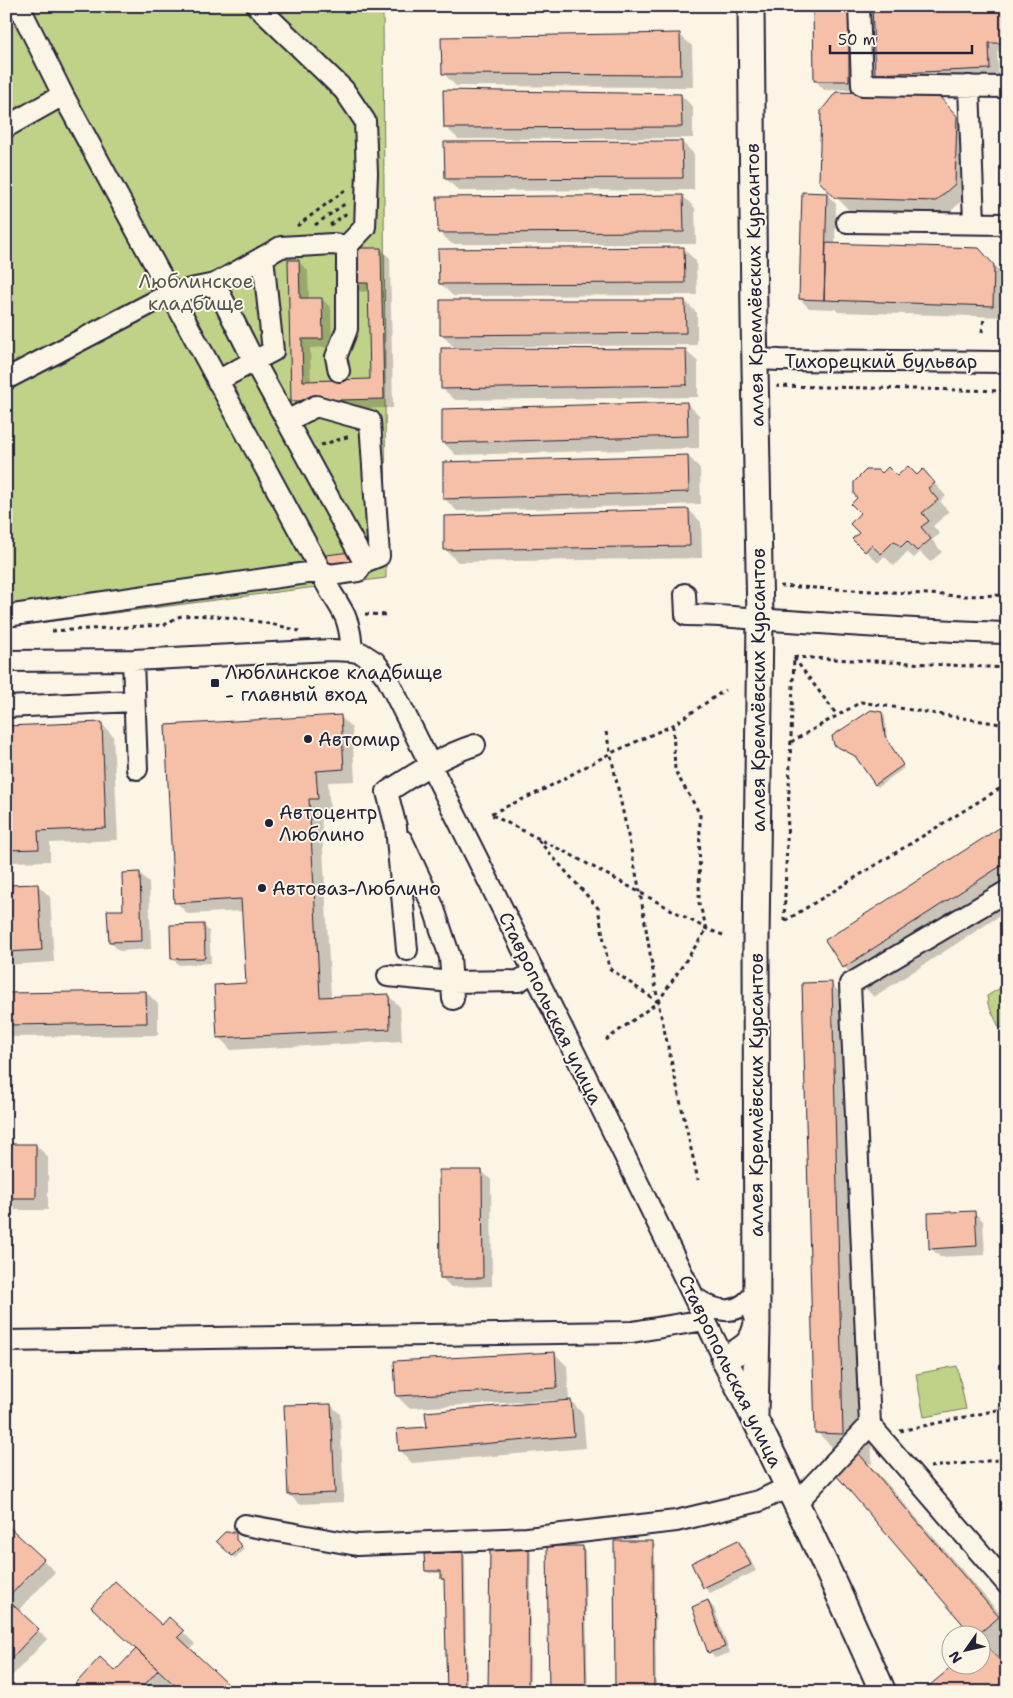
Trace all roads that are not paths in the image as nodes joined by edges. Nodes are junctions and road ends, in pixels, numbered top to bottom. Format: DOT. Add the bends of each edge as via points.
graph roads {
  1 [pos="19,6"];
  2 [pos="257,6"];
  3 [pos="751,6"];
  4 [pos="858,6"];
  5 [pos="1007,83"];
  6 [pos="969,86"];
  7 [pos="63,95"];
  8 [pos="6,127"];
  9 [pos="847,222"];
  10 [pos="974,223"];
  11 [pos="1007,224"];
  12 [pos="347,246"];
  13 [pos="263,257"];
  14 [pos="215,284"];
  15 [pos="171,293"];
  16 [pos="754,358"];
  17 [pos="254,360"];
  18 [pos="1007,362"];
  19 [pos="339,371"];
  20 [pos="6,379"];
  21 [pos="217,382"];
  22 [pos="287,421"];
  23 [pos="364,562"];
  24 [pos="321,571"];
  25 [pos="685,594"];
  26 [pos="6,616"];
  27 [pos="760,618"];
  28 [pos="1007,633"];
  29 [pos="352,651"];
  30 [pos="133,660"];
  31 [pos="6,661"];
  32 [pos="134,701"];
  33 [pos="6,707"];
  34 [pos="476,745"];
  35 [pos="430,764"];
  36 [pos="137,768"];
  37 [pos="396,826"];
  38 [pos="1007,891"];
  39 [pos="407,950"];
  40 [pos="534,971"];
  41 [pos="388,976"];
  42 [pos="453,990"];
  43 [pos="757,1290"];
  44 [pos="695,1298"];
  45 [pos="705,1320"];
  46 [pos="757,1323"];
  47 [pos="6,1341"];
  48 [pos="724,1359"];
  49 [pos="754,1416"];
  50 [pos="875,1430"];
  51 [pos="792,1495"];
  52 [pos="245,1525"];
  53 [pos="1007,1584"];
  54 [pos="883,1692"];
  1 -- 7 [label="street"];
  2 -- 12 [label="street" via="344,90 364,121 365,227"];
  3 -- 16 [label="main road, аллея Кремлёвских Курсантов"];
  4 -- 6 [label="street" via="862,85"];
  5 -- 6 [label="street" via="1004,88"];
  6 -- 10 [label="street"];
  7 -- 8 [label="street"];
  7 -- 15 [label="street"];
  9 -- 10 [label="street"];
  10 -- 11 [label="street"];
  12 -- 13 [label="street" via="295,246"];
  12 -- 19 [label="street" via="347,329 336,357"];
  13 -- 14 [label="street"];
  13 -- 17 [label="street" via="273,351"];
  14 -- 15 [label="street"];
  14 -- 17 [label="street"];
  15 -- 20 [label="street"];
  15 -- 21 [label="street"];
  16 -- 18 [label="street, Тихорецкий бульвар"];
  16 -- 27 [label="main road, аллея Кремлёвских Курсантов"];
  17 -- 21 [label="street"];
  17 -- 22 [label="street"];
  21 -- 24 [label="street"];
  22 -- 23 [label="street"];
  22 -- 23 [label="street" via="316,406 370,420 379,556"];
  23 -- 24 [label="street" via="358,571 330,575"];
  24 -- 26 [label="street"];
  24 -- 29 [label="street" via="325,585 349,626"];
  25 -- 27 [label="street" via="686,615"];
  27 -- 28 [label="street"];
  27 -- 43 [label="main road, аллея Кремлёвских Курсантов" via="756,942"];
  29 -- 30 [label="street, Ставропольская улица"];
  29 -- 35 [label="street, Ставропольская улица" via="375,662 387,678"];
  30 -- 31 [label="street, Ставропольская улица"];
  30 -- 32 [label="street"];
  32 -- 33 [label="street"];
  32 -- 36 [label="street"];
  34 -- 35 [label="street"];
  35 -- 37 [label="street" via="387,792"];
  35 -- 40 [label="street, Ставропольская улица"];
  37 -- 39 [label="street"];
  37 -- 42 [label="street" via="433,906 450,957"];
  38 -- 50 [label="street" via="850,984"];
  40 -- 42 [label="street" via="519,981"];
  40 -- 44 [label="street, Ставропольская улица"];
  41 -- 42 [label="street"];
  43 -- 44 [label="street" via="744,1304 724,1311 714,1310"];
  43 -- 46 [label="main road, аллея Кремлёвских Курсантов"];
  44 -- 45 [label="street, Ставропольская улица"];
  45 -- 47 [label="street" via="649,1324 622,1332"];
  45 -- 48 [label="street, Ставропольская улица"];
  46 -- 48 [label="main road, аллея Кремлёвских Курсантов" via="750,1342"];
  46 -- 49 [label="main road"];
  48 -- 49 [label="main road, Ставропольская улица"];
  49 -- 51 [label="main road, Ставропольская улица"];
  50 -- 51 [label="street"];
  50 -- 53 [label="street"];
  51 -- 52 [label="street" via="676,1522 527,1538 357,1545"];
  51 -- 54 [label="main road, Ставропольская улица"];
}
